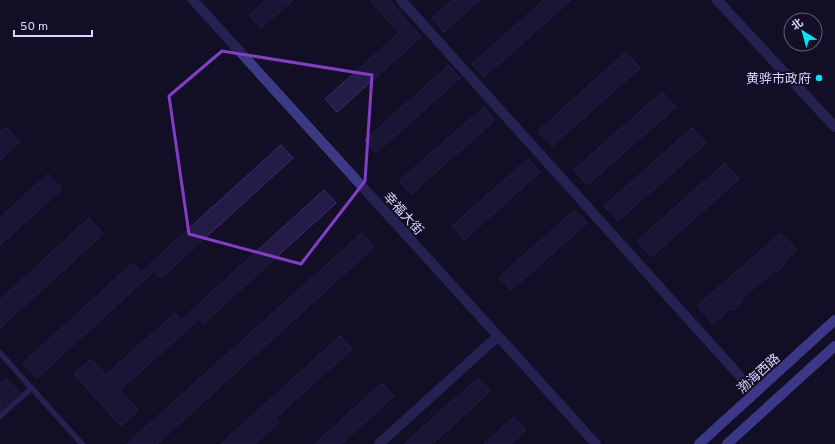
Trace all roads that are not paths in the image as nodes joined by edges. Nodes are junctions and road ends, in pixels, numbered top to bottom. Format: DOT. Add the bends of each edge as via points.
graph roads {
  1 [pos="193,0"];
  2 [pos="401,0"];
  3 [pos="717,0"];
  4 [pos="835,128"];
  5 [pos="835,320"];
  6 [pos="498,336"];
  7 [pos="835,346"];
  8 [pos="0,353"];
  9 [pos="32,388"];
  10 [pos="755,394"];
  11 [pos="0,416"];
  12 [pos="82,444"];
  13 [pos="379,444"];
  14 [pos="596,444"];
  15 [pos="699,444"];
  16 [pos="727,444"];
  1 -- 6 [label="street, 幸福大街"];
  2 -- 10 [label="street"];
  3 -- 4 [label="street"];
  5 -- 10 [label="main road, 渤海西路"];
  6 -- 13 [label="street"];
  6 -- 14 [label="street, 幸福大街"];
  7 -- 16 [label="main road"];
  8 -- 9 [label="lane"];
  9 -- 11 [label="lane"];
  9 -- 12 [label="lane"];
  10 -- 15 [label="main road, 渤海西路"];
}
